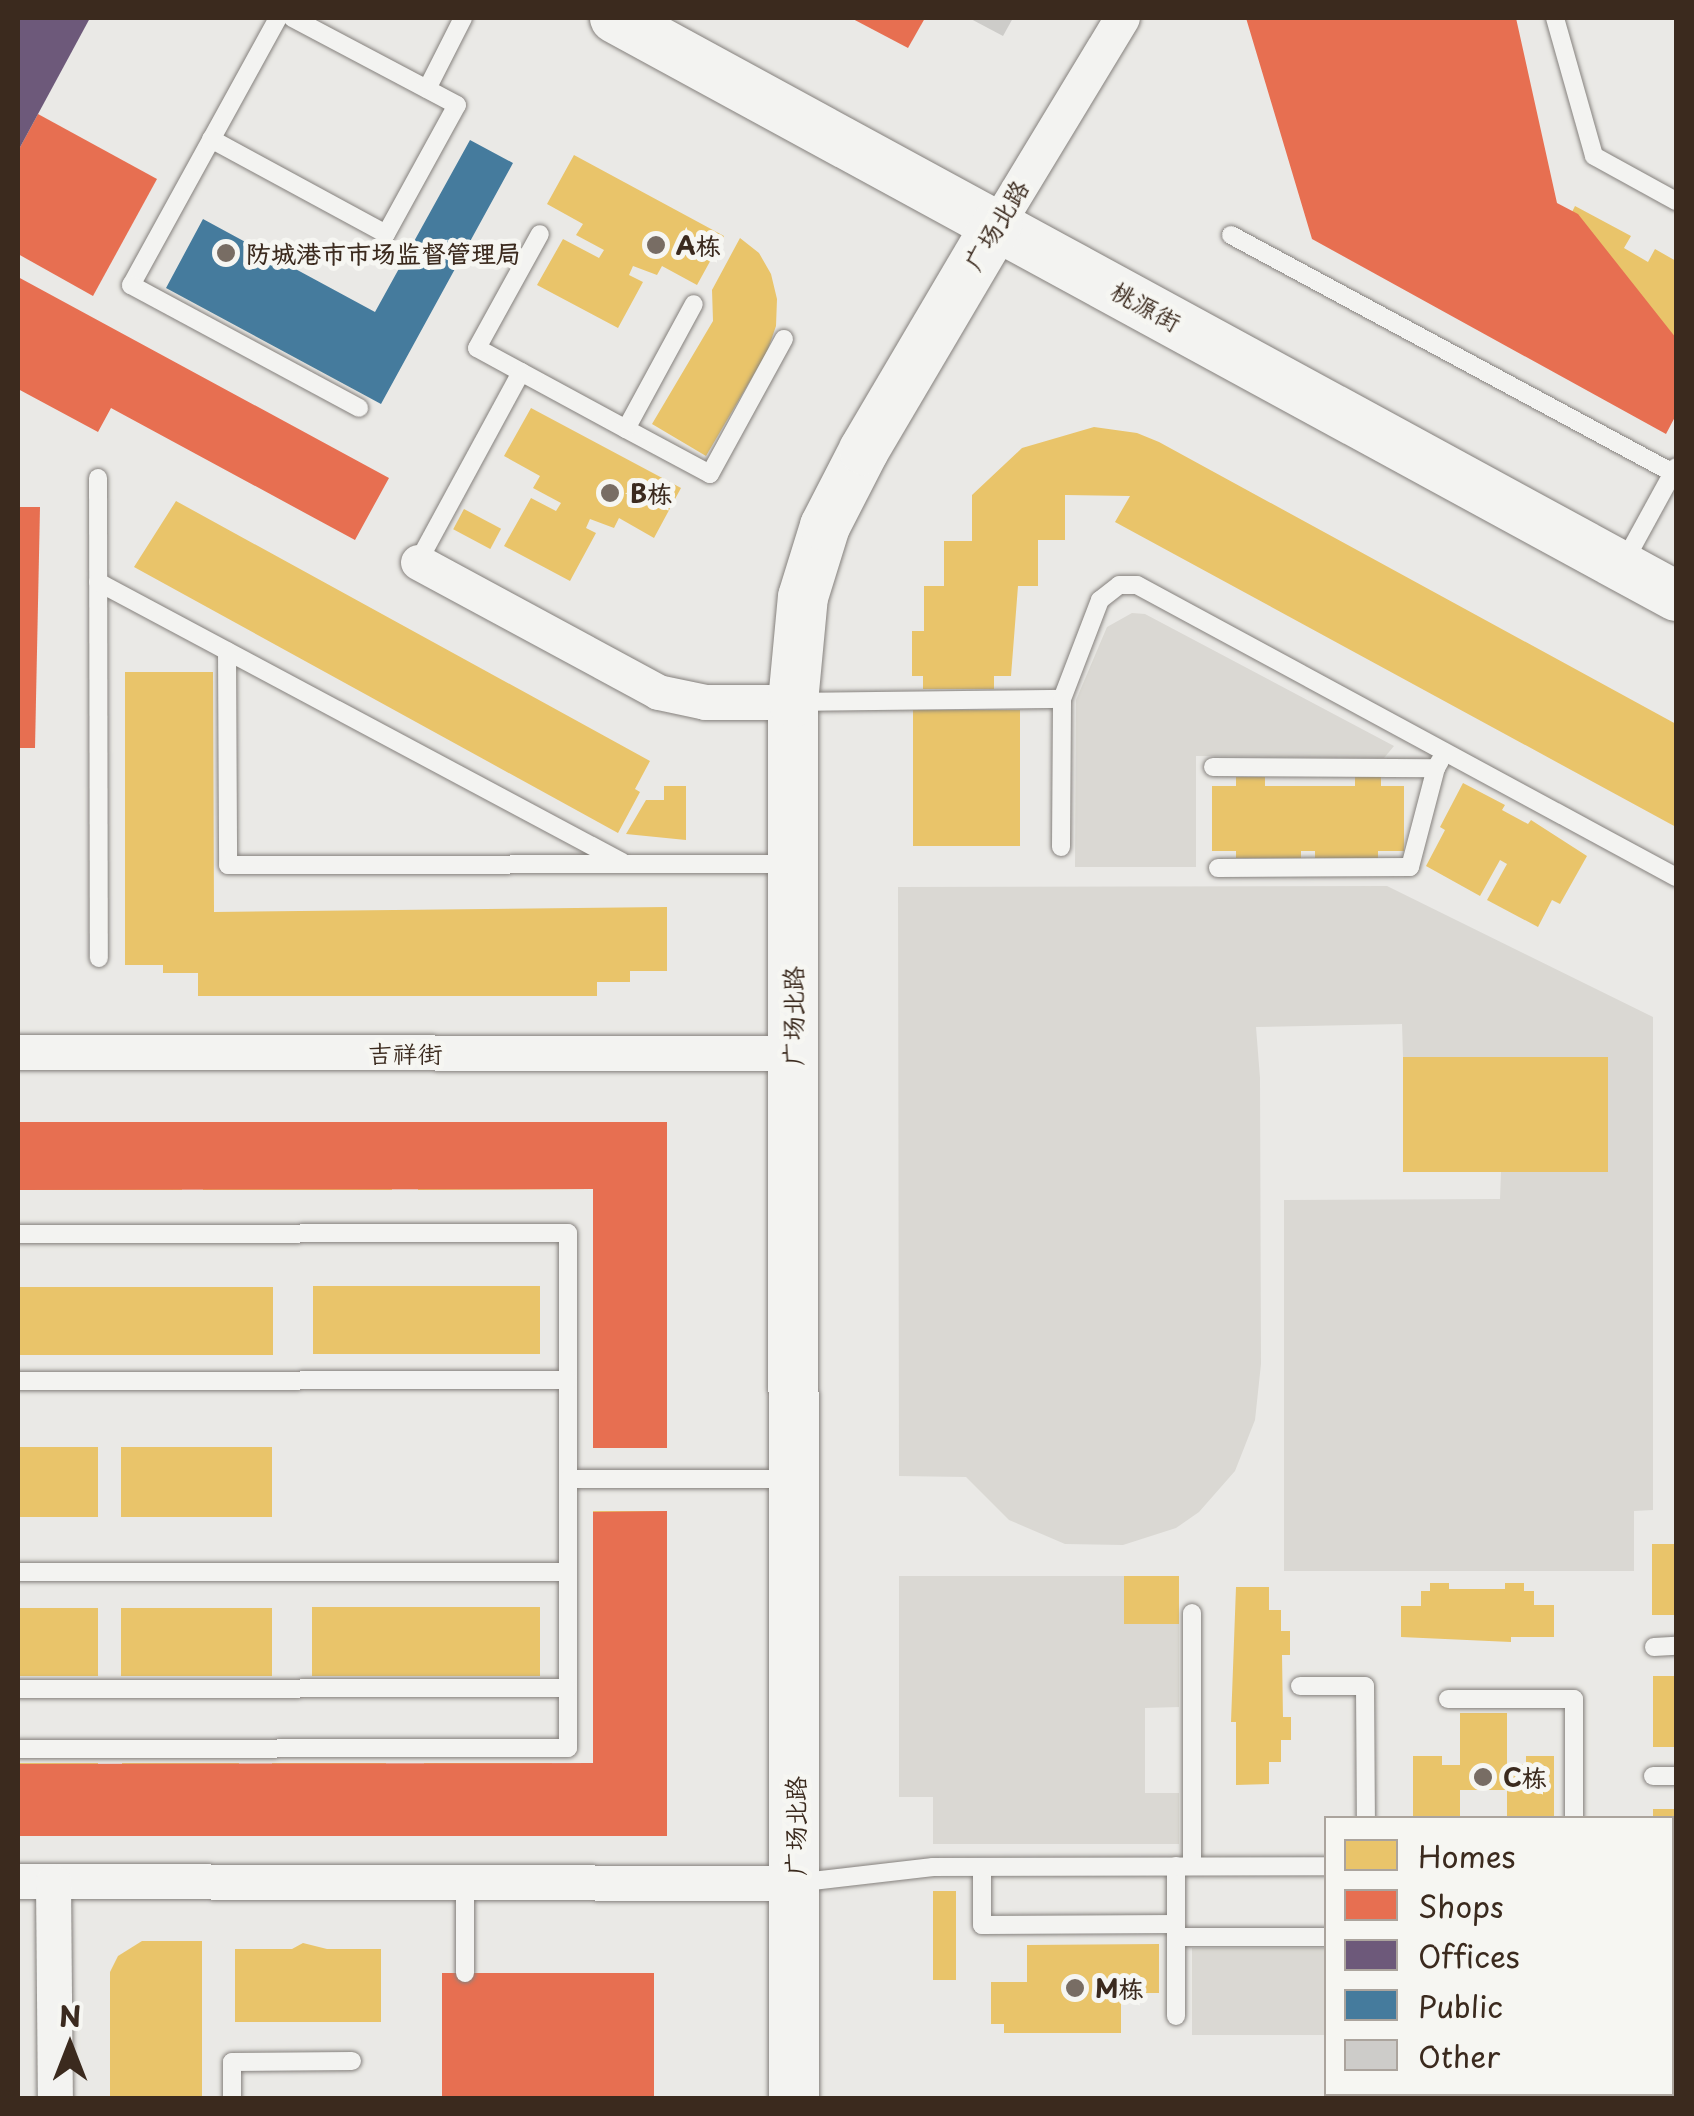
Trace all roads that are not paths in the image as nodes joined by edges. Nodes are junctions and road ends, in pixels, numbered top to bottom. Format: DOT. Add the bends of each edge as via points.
graph roads {
  1 [pos="278,18"];
  2 [pos="293,18"];
  3 [pos="464,18"];
  4 [pos="615,18"];
  5 [pos="1555,18"];
  6 [pos="1114,20"];
  7 [pos="427,89"];
  8 [pos="212,139"];
  9 [pos="1676,200"];
  10 [pos="997,224"];
  11 [pos="540,234"];
  12 [pos="1231,236"];
  13 [pos="694,304"];
  14 [pos="784,339"];
  15 [pos="521,372"];
  16 [pos="359,408"];
  17 [pos="626,429"];
  18 [pos="1674,470"];
  19 [pos="98,478"];
  20 [pos="418,562"];
  21 [pos="1622,566"];
  22 [pos="98,582"];
  23 [pos="1676,596"];
  24 [pos="227,651"];
  25 [pos="1062,698"];
  26 [pos="793,702"];
  27 [pos="1440,760"];
  28 [pos="1214,767"];
  29 [pos="1061,847"];
  30 [pos="625,864"];
  31 [pos="793,864"];
  32 [pos="1218,868"];
  33 [pos="1676,878"];
  34 [pos="99,958"];
  35 [pos="18,1052"];
  36 [pos="793,1054"];
  37 [pos="18,1234"];
  38 [pos="568,1380"];
  39 [pos="18,1381"];
  40 [pos="568,1479"];
  41 [pos="794,1479"];
  42 [pos="18,1572"];
  43 [pos="568,1572"];
  44 [pos="1192,1613"];
  45 [pos="1654,1646"];
  46 [pos="1676,1646"];
  47 [pos="1300,1686"];
  48 [pos="568,1688"];
  49 [pos="18,1689"];
  50 [pos="1448,1699"];
  51 [pos="18,1749"];
  52 [pos="1654,1776"];
  53 [pos="1676,1776"];
  54 [pos="1366,1816"];
  55 [pos="1574,1816"];
  56 [pos="982,1866"];
  57 [pos="1184,1866"];
  58 [pos="1324,1866"];
  59 [pos="18,1882"];
  60 [pos="53,1882"];
  61 [pos="465,1883"];
  62 [pos="795,1884"];
  63 [pos="1176,1931"];
  64 [pos="1324,1937"];
  65 [pos="465,1973"];
  66 [pos="1176,2016"];
  67 [pos="352,2061"];
  68 [pos="55,2098"];
  69 [pos="232,2098"];
  70 [pos="794,2098"];
  1 -- 8 [label="lane"];
  2 -- 7 [label="lane"];
  3 -- 7 [label="lane"];
  4 -- 10 [label="street, 桃源街"];
  5 -- 9 [label="lane" via="1594,156"];
  6 -- 10 [label="street, 广场北路"];
  7 -- 8 [label="lane" via="457,106 386,234"];
  8 -- 16 [label="lane" via="131,285"];
  10 -- 21 [label="street, 桃源街"];
  10 -- 26 [label="street, 广场北路" via="824,526 803,596"];
  11 -- 15 [label="lane" via="477,348"];
  12 -- 18 [label="lane"];
  13 -- 17 [label="lane"];
  14 -- 17 [label="lane" via="710,474"];
  15 -- 17 [label="lane"];
  15 -- 20 [label="lane"];
  18 -- 21 [label="lane"];
  19 -- 22 [label="lane"];
  20 -- 26 [label="street" via="658,692 705,702"];
  21 -- 23 [label="street, 桃源街"];
  22 -- 24 [label="lane"];
  22 -- 34 [label="lane"];
  24 -- 30 [label="lane"];
  24 -- 30 [label="lane" via="228,864"];
  25 -- 26 [label="lane"];
  25 -- 27 [label="lane" via="1100,600 1119,586 1137,585"];
  25 -- 29 [label="lane"];
  26 -- 31 [label="street, 广场北路"];
  27 -- 28 [label="lane"];
  27 -- 32 [label="lane" via="1410,867"];
  27 -- 33 [label="lane"];
  30 -- 31 [label="lane"];
  31 -- 36 [label="street, 广场北路"];
  35 -- 36 [label="street, 吉祥街"];
  36 -- 41 [label="street, 广场北路"];
  37 -- 38 [label="lane" via="568,1232"];
  38 -- 39 [label="lane"];
  38 -- 40 [label="lane"];
  40 -- 41 [label="lane"];
  40 -- 43 [label="lane"];
  41 -- 62 [label="street, 广场北路"];
  42 -- 43 [label="lane"];
  43 -- 48 [label="lane"];
  44 -- 57 [label="lane"];
  45 -- 46 [label="lane"];
  47 -- 54 [label="lane" via="1365,1686"];
  48 -- 49 [label="lane"];
  48 -- 51 [label="lane" via="568,1748"];
  50 -- 55 [label="lane" via="1574,1699"];
  52 -- 53 [label="lane"];
  56 -- 57 [label="lane"];
  56 -- 62 [label="lane"];
  56 -- 63 [label="lane" via="982,1925"];
  57 -- 58 [label="lane"];
  57 -- 63 [label="lane"];
  59 -- 60 [label="street"];
  60 -- 61 [label="street"];
  60 -- 68 [label="street"];
  61 -- 62 [label="street"];
  61 -- 65 [label="lane"];
  62 -- 70 [label="street, 广场北路"];
  63 -- 64 [label="lane"];
  63 -- 66 [label="lane"];
  67 -- 69 [label="lane" via="232,2062"];
}
